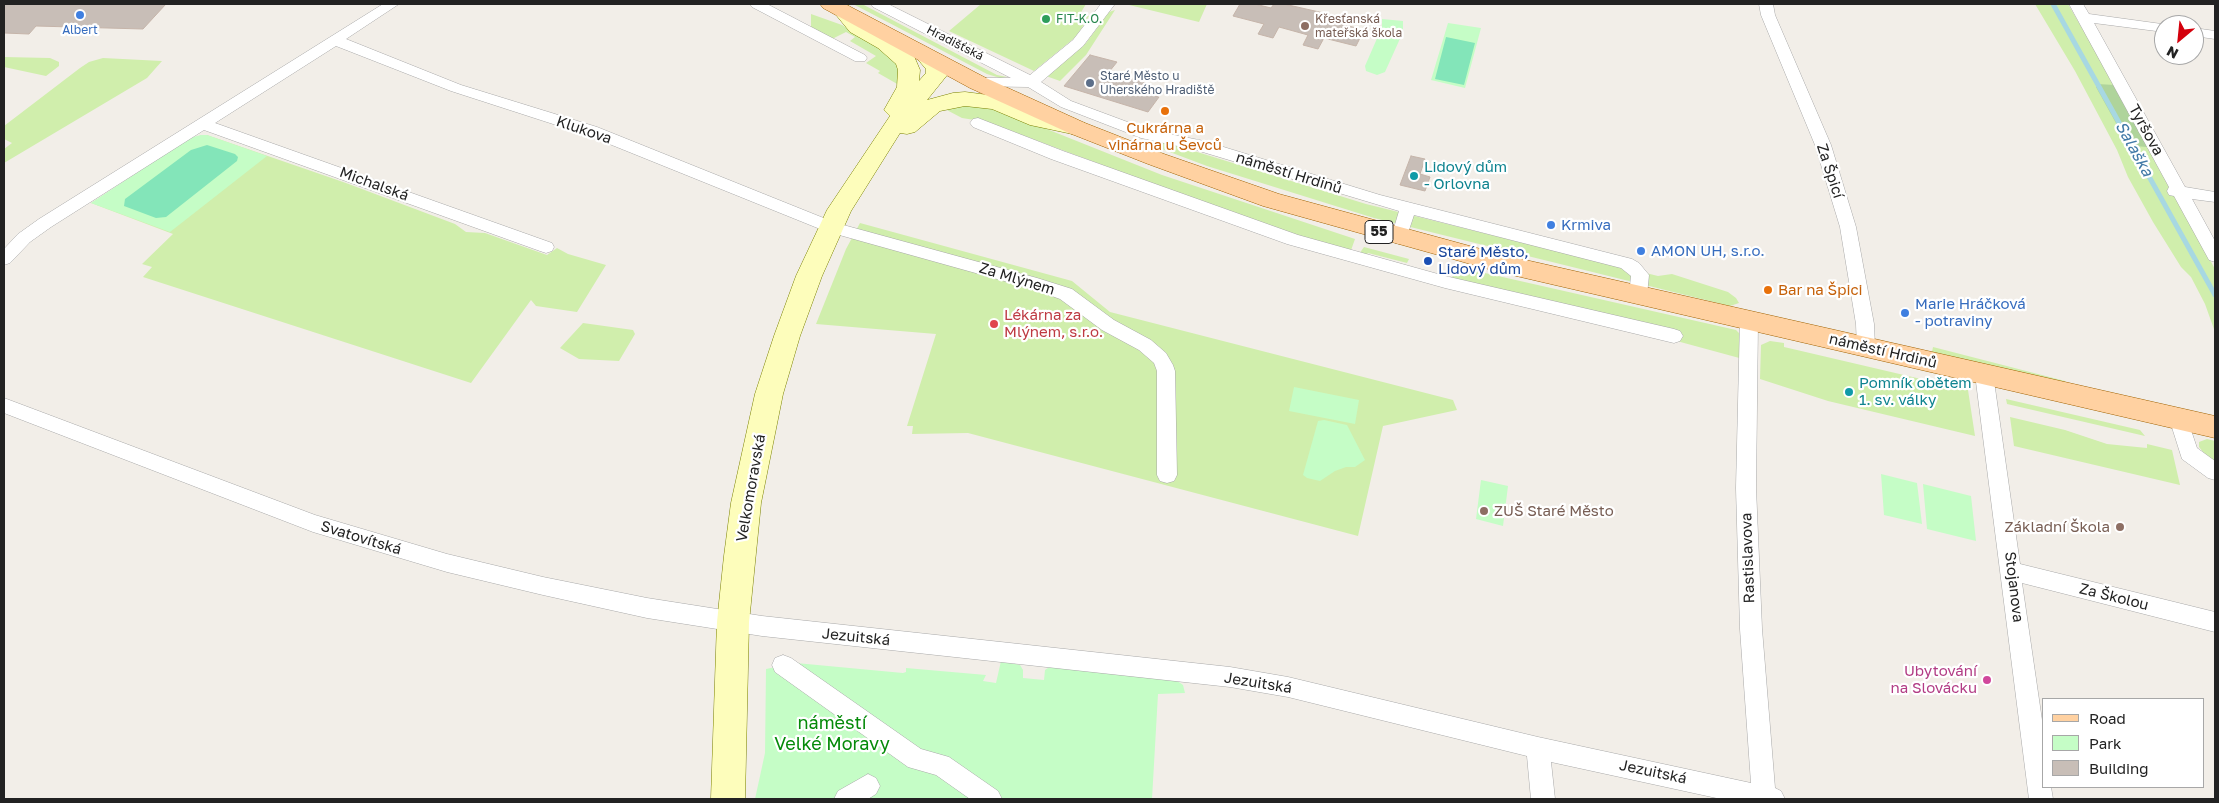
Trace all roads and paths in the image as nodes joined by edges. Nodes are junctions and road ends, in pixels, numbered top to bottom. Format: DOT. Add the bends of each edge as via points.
graph roads {
  1 [pos="392,4"];
  2 [pos="757,4"];
  3 [pos="878,4"];
  4 [pos="1108,4"];
  5 [pos="1766,4"];
  6 [pos="2076,4"];
  7 [pos="836,7"];
  8 [pos="2084,18"];
  9 [pos="2154,27"];
  10 [pos="335,40"];
  11 [pos="926,56"];
  12 [pos="860,58"];
  13 [pos="1031,82"];
  14 [pos="931,83"];
  15 [pos="978,83"];
  16 [pos="201,122"];
  17 [pos="978,122"];
  18 [pos="1063,122"];
  19 [pos="869,162"];
  20 [pos="2174,191"];
  21 [pos="849,194"];
  22 [pos="2215,197"];
  23 [pos="1408,207"];
  24 [pos="831,227"];
  25 [pos="1399,238"];
  26 [pos="546,248"];
  27 [pos="2215,256"];
  28 [pos="4,259"];
  29 [pos="1638,295"];
  30 [pos="1750,320"];
  31 [pos="1674,336"];
  32 [pos="1866,347"];
  33 [pos="1984,374"];
  34 [pos="4,406"];
  35 [pos="2178,418"];
  36 [pos="2215,427"];
  37 [pos="2215,472"];
  38 [pos="1167,475"];
  39 [pos="2012,571"];
  40 [pos="733,622"];
  41 [pos="2215,622"];
  42 [pos="783,665"];
  43 [pos="1538,748"];
  44 [pos="868,786"];
  45 [pos="1768,798"];
  46 [pos="728,799"];
  47 [pos="846,799"];
  48 [pos="990,799"];
  49 [pos="1543,799"];
  50 [pos="2041,799"];
  1 -- 10 [label="street"];
  2 -- 12 [label="street"];
  3 -- 13 [label="street, Hradišťská"];
  4 -- 13 [label="street" via="1078,43"];
  5 -- 32 [label="street, Za Špicí" via="1823,145 1848,227"];
  6 -- 8 [label="street, Tyršova"];
  7 -- 11 [label="main road, Hradišťská / 55"];
  7 -- 19 [label="street, Velkomoravská" via="857,28 886,43 902,56 909,70 907,92 870,146"];
  8 -- 9 [label="street"];
  8 -- 20 [label="street, Tyršova"];
  10 -- 16 [label="street"];
  10 -- 24 [label="street, Klukova" via="456,88 592,132"];
  11 -- 14 [label="street" via="937,69"];
  11 -- 15 [label="main road, náměstí Hrdinů / 55"];
  13 -- 15 [label="street, náměstí Hrdinů"];
  13 -- 18 [label="street"];
  13 -- 23 [label="street, náměstí Hrdinů" via="1066,104 1126,128"];
  14 -- 18 [label="street" via="954,74 1036,113"];
  14 -- 19 [label="street, Velkomoravská" via="902,115"];
  15 -- 18 [label="main road, náměstí Hrdinů / 55"];
  16 -- 26 [label="street, Michalská"];
  16 -- 28 [label="street" via="35,229"];
  17 -- 31 [label="street" via="1057,155 1293,240 1445,282"];
  18 -- 21 [label="street, Velkomoravská" via="1038,120 987,101 953,100 932,106 904,131 869,176"];
  18 -- 25 [label="main road, náměstí Hrdinů / 55" via="1253,193"];
  19 -- 21 [label="street, Velkomoravská"];
  20 -- 22 [label="street"];
  20 -- 27 [label="street, Tyršova"];
  21 -- 24 [label="street, Velkomoravská"];
  23 -- 25 [label="street"];
  23 -- 29 [label="street, náměstí Hrdinů" via="1626,263 1640,275"];
  24 -- 38 [label="street, Za Mlýnem" via="1056,290 1074,299 1108,325 1146,345 1160,358 1166,371"];
  24 -- 40 [label="street, Velkomoravská" via="787,336 769,394 746,503"];
  25 -- 29 [label="main road, náměstí Hrdinů / 55"];
  29 -- 30 [label="main road, náměstí Hrdinů / 55"];
  30 -- 32 [label="main road, náměstí Hrdinů / 55"];
  30 -- 45 [label="street, Rastislavova" via="1746,497 1751,629"];
  32 -- 33 [label="main road, náměstí Hrdinů / 55"];
  33 -- 35 [label="main road, náměstí Hrdinů / 55"];
  33 -- 39 [label="street, Stojanova"];
  34 -- 40 [label="street, Svatovítská" via="356,537 495,576 647,608"];
  35 -- 36 [label="main road, náměstí Hrdinů / 55"];
  35 -- 37 [label="street" via="2189,453"];
  39 -- 41 [label="street, Za Školou"];
  39 -- 50 [label="street, Stojanova"];
  40 -- 43 [label="street, Jezuitská" via="1239,679 1288,687"];
  40 -- 46 [label="street, Velkomoravská"];
  42 -- 48 [label="street" via="916,759 941,765"];
  43 -- 45 [label="street, Jezuitská"];
  43 -- 49 [label="street"];
  44 -- 47 [label="street"];
}
